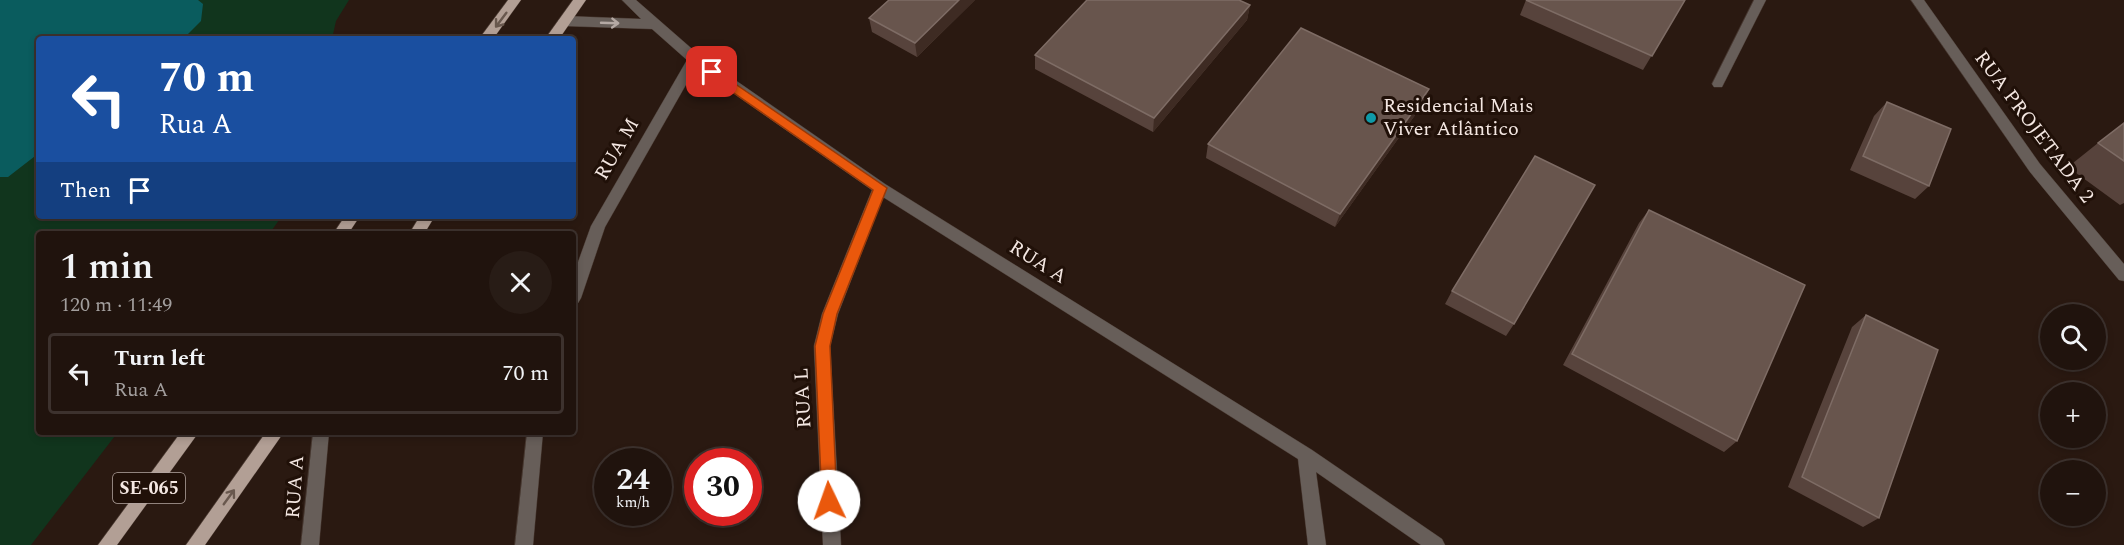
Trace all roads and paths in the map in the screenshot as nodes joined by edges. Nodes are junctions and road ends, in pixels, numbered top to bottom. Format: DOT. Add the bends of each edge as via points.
graph roads {
  1 [pos="515,0"];
  2 [pos="580,0"];
  3 [pos="628,0"];
  4 [pos="1760,0"];
  5 [pos="1917,0"];
  6 [pos="565,21"];
  7 [pos="655,24"];
  8 [pos="488,36"];
  9 [pos="554,36"];
  10 [pos="694,59"];
  11 [pos="1718,84"];
  12 [pos="880,188"];
  13 [pos="2124,274"];
  14 [pos="576,289"];
  15 [pos="189,435"];
  16 [pos="274,435"];
  17 [pos="321,435"];
  18 [pos="535,435"];
  19 [pos="1306,455"];
  20 [pos="107,545"];
  21 [pos="195,545"];
  22 [pos="310,545"];
  23 [pos="524,545"];
  24 [pos="832,545"];
  25 [pos="1317,545"];
  26 [pos="1436,545"];
  1 -- 8 [label="main road, one-way"];
  2 -- 6 [label="main road"];
  3 -- 7 [label="street, RUA A"];
  4 -- 11 [label="lane"];
  5 -- 13 [label="street, RUA PROJETADA 2" via="2035,168"];
  6 -- 7 [label="street, one-way"];
  6 -- 9 [label="main road"];
  7 -- 10 [label="street, RUA A"];
  10 -- 12 [label="street, RUA A"];
  10 -- 14 [label="street, RUA M" via="598,226"];
  12 -- 19 [label="street, RUA A"];
  12 -- 24 [label="street, RUA L" via="830,314 822,346"];
  15 -- 20 [label="main road, SE-065"];
  21 -- 16 [label="main road, one-way"];
  17 -- 22 [label="street, RUA A"];
  18 -- 23 [label="street"];
  19 -- 25 [label="street"];
  19 -- 26 [label="street, RUA A"];
}
